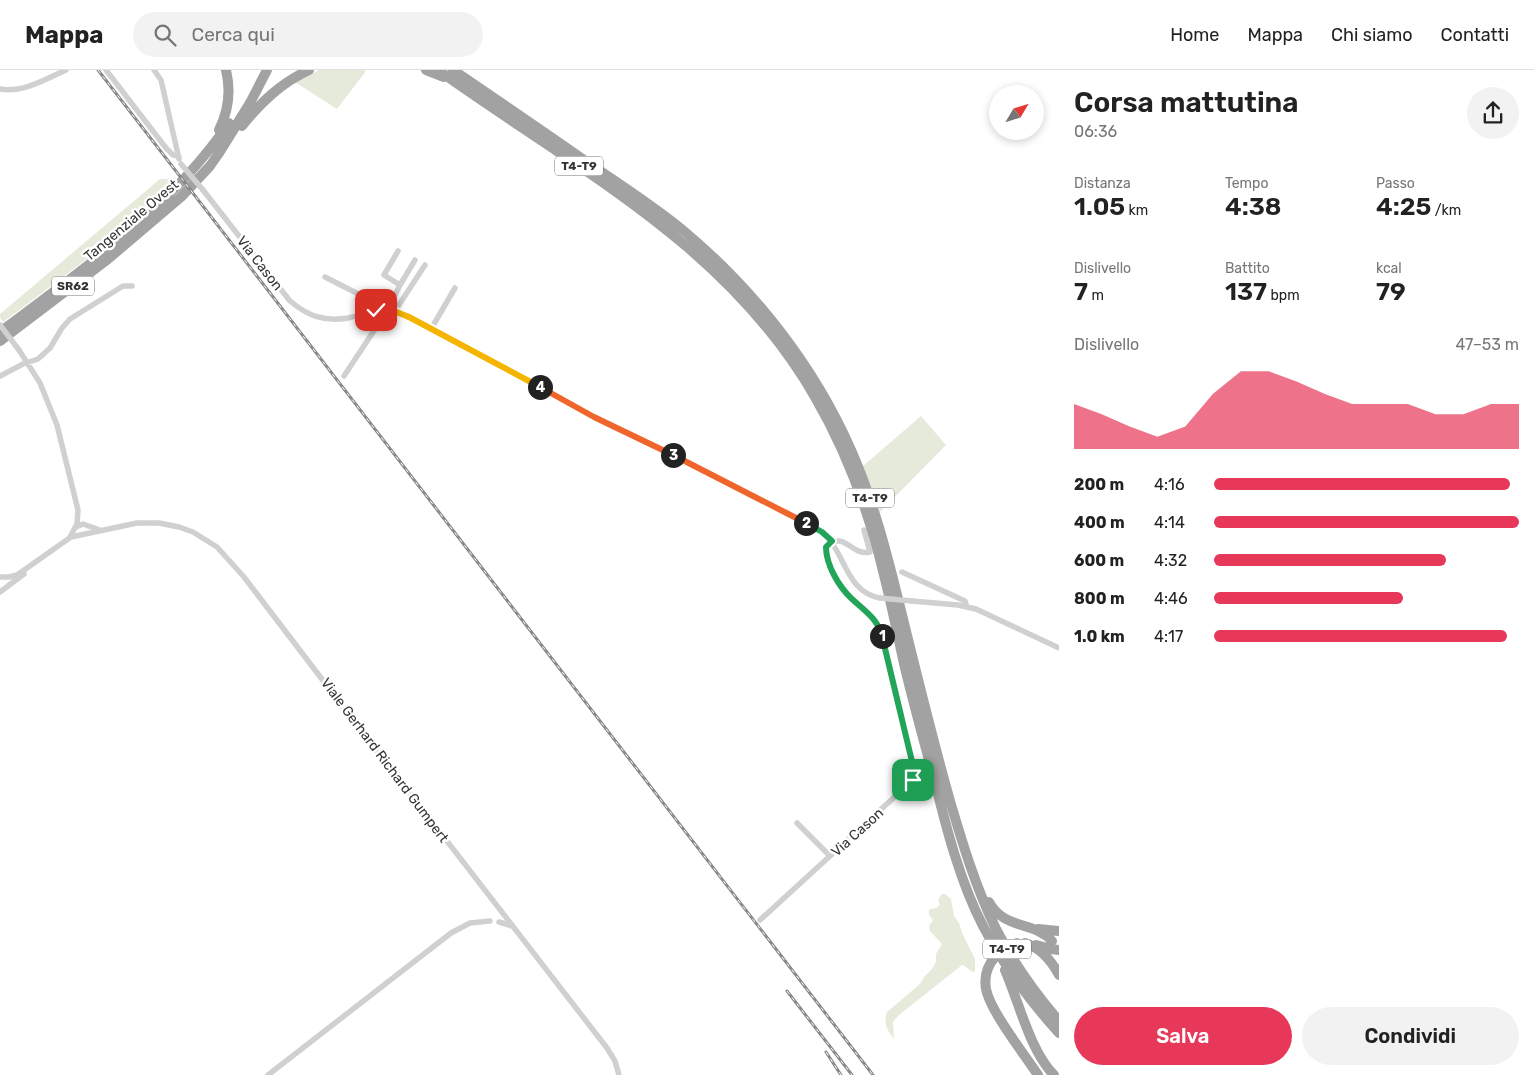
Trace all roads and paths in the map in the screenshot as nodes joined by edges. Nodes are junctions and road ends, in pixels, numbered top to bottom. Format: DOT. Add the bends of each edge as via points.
graph roads {
  1 [pos="66,70"];
  2 [pos="106,70"];
  3 [pos="154,70"];
  4 [pos="226,70"];
  5 [pos="261,70"];
  6 [pos="267,70"];
  7 [pos="309,70"];
  8 [pos="426,70"];
  9 [pos="438,70"];
  10 [pos="453,70"];
  11 [pos="456,83"];
  12 [pos="0,89"];
  13 [pos="219,153"];
  14 [pos="178,158"];
  15 [pos="202,159"];
  16 [pos="398,252"];
  17 [pos="415,260"];
  18 [pos="424,265"];
  19 [pos="325,278"];
  20 [pos="400,285"];
  21 [pos="132,286"];
  22 [pos="455,288"];
  23 [pos="370,302"];
  24 [pos="386,311"];
  25 [pos="370,313"];
  26 [pos="0,325"];
  27 [pos="431,329"];
  28 [pos="0,332"];
  29 [pos="0,341"];
  30 [pos="27,362"];
  31 [pos="0,376"];
  32 [pos="344,376"];
  33 [pos="75,528"];
  34 [pos="864,530"];
  35 [pos="94,531"];
  36 [pos="68,539"];
  37 [pos="832,541"];
  38 [pos="36,562"];
  39 [pos="902,572"];
  40 [pos="0,576"];
  41 [pos="0,592"];
  42 [pos="967,607"];
  43 [pos="1059,648"];
  44 [pos="797,823"];
  45 [pos="830,856"];
  46 [pos="971,868"];
  47 [pos="760,920"];
  48 [pos="490,921"];
  49 [pos="499,922"];
  50 [pos="512,926"];
  51 [pos="983,926"];
  52 [pos="1025,927"];
  53 [pos="1059,931"];
  54 [pos="1052,941"];
  55 [pos="1021,943"];
  56 [pos="1059,950"];
  57 [pos="1059,975"];
  58 [pos="1059,1021"];
  59 [pos="1007,1030"];
  60 [pos="1059,1033"];
  61 [pos="1052,1072"];
  62 [pos="268,1075"];
  63 [pos="619,1075"];
  64 [pos="1034,1075"];
  65 [pos="1038,1075"];
  1 -- 12 [label="street" via="26,87"];
  2 -- 14 [label="street, Via Cason" via="166,148"];
  3 -- 14 [label="street, Via Cason" via="161,80"];
  4 -- 15 [label="highway, Tangenziale Ovest / SR62" via="230,93 228,109"];
  5 -- 15 [label="highway, Tangenziale Ovest" via="232,120"];
  6 -- 13 [label="highway, Tangenziale Ovest / SR62"];
  7 -- 13 [label="highway" via="283,84 265,100"];
  8 -- 11 [label="highway"];
  9 -- 11 [label="highway, T4-T9"];
  10 -- 46 [label="highway, T4-T9" via="683,230 755,301 815,381 852,451 872,504 893,575 942,775"];
  11 -- 51 [label="highway, T4-T9" via="646,213 698,255 751,309 813,394 854,478 872,530 940,802 965,883"];
  13 -- 29 [label="highway, Tangenziale Ovest / SR62" via="163,214"];
  14 -- 25 [label="street, Via Cason, bridge" via="290,301 302,311 311,316 335,319"];
  15 -- 28 [label="highway, Tangenziale Ovest / SR62" via="140,223"];
  16 -- 20 [label="street" via="384,275"];
  17 -- 20 [label="street"];
  18 -- 24 [label="street"];
  19 -- 23 [label="street, Via Cason"];
  20 -- 24 [label="street"];
  21 -- 30 [label="street" via="123,286 76,314 64,325 50,348 38,359"];
  22 -- 27 [label="street"];
  23 -- 24 [label="street, Via Cason"];
  23 -- 24 [label="street, Via Cason"];
  23 -- 25 [label="street"];
  24 -- 25 [label="street, Via Cason" via="379,315"];
  24 -- 27 [label="street, Via Cason"];
  24 -- 32 [label="street"];
  26 -- 30 [label="street, bridge"];
  27 -- 37 [label="street, Via Cason" via="594,417 812,526"];
  30 -- 31 [label="street"];
  30 -- 33 [label="street" via="52,411 77,502"];
  33 -- 35 [label="street, Viale Gerhard Richard Gumpert" via="83,524"];
  33 -- 36 [label="street"];
  34 -- 37 [label="street, Via Cason" via="870,549 868,554 838,540"];
  35 -- 36 [label="street"];
  35 -- 50 [label="street, Viale Gerhard Richard Gumpert" via="137,523 168,524 193,532 222,551"];
  36 -- 38 [label="street"];
  37 -- 42 [label="street, Via Cason, bridge" via="853,582 868,594"];
  37 -- 45 [label="street, Via Cason" via="826,547 826,554 834,573 880,631 915,774 913,780"];
  38 -- 40 [label="street" via="13,576"];
  38 -- 41 [label="street"];
  39 -- 42 [label="street, Via Cason" via="963,599"];
  42 -- 43 [label="street, Via Cason"];
  44 -- 45 [label="street"];
  45 -- 47 [label="street, Via Cason"];
  46 -- 52 [label="highway, T4-T9" via="996,913"];
  46 -- 58 [label="highway, T4-T9" via="1011,955"];
  48 -- 62 [label="street" via="470,923 451,933"];
  49 -- 50 [label="street"];
  50 -- 63 [label="street, Viale Gerhard Richard Gumpert" via="606,1048"];
  51 -- 60 [label="highway, T4-T9" via="1028,995"];
  51 -- 61 [label="highway, T4-T9" via="1008,976 1037,1050"];
  52 -- 53 [label="highway, T4-T9"];
  52 -- 54 [label="highway, T4-T9"];
  55 -- 56 [label="highway, T4-T9"];
  55 -- 57 [label="highway, T4-T9" via="1046,956"];
  55 -- 59 [label="highway, T4-T9, bridge" via="1005,948 987,971 986,988"];
  59 -- 64 [label="highway, T4-T9"];
  59 -- 65 [label="highway, T4-T9"];
}
